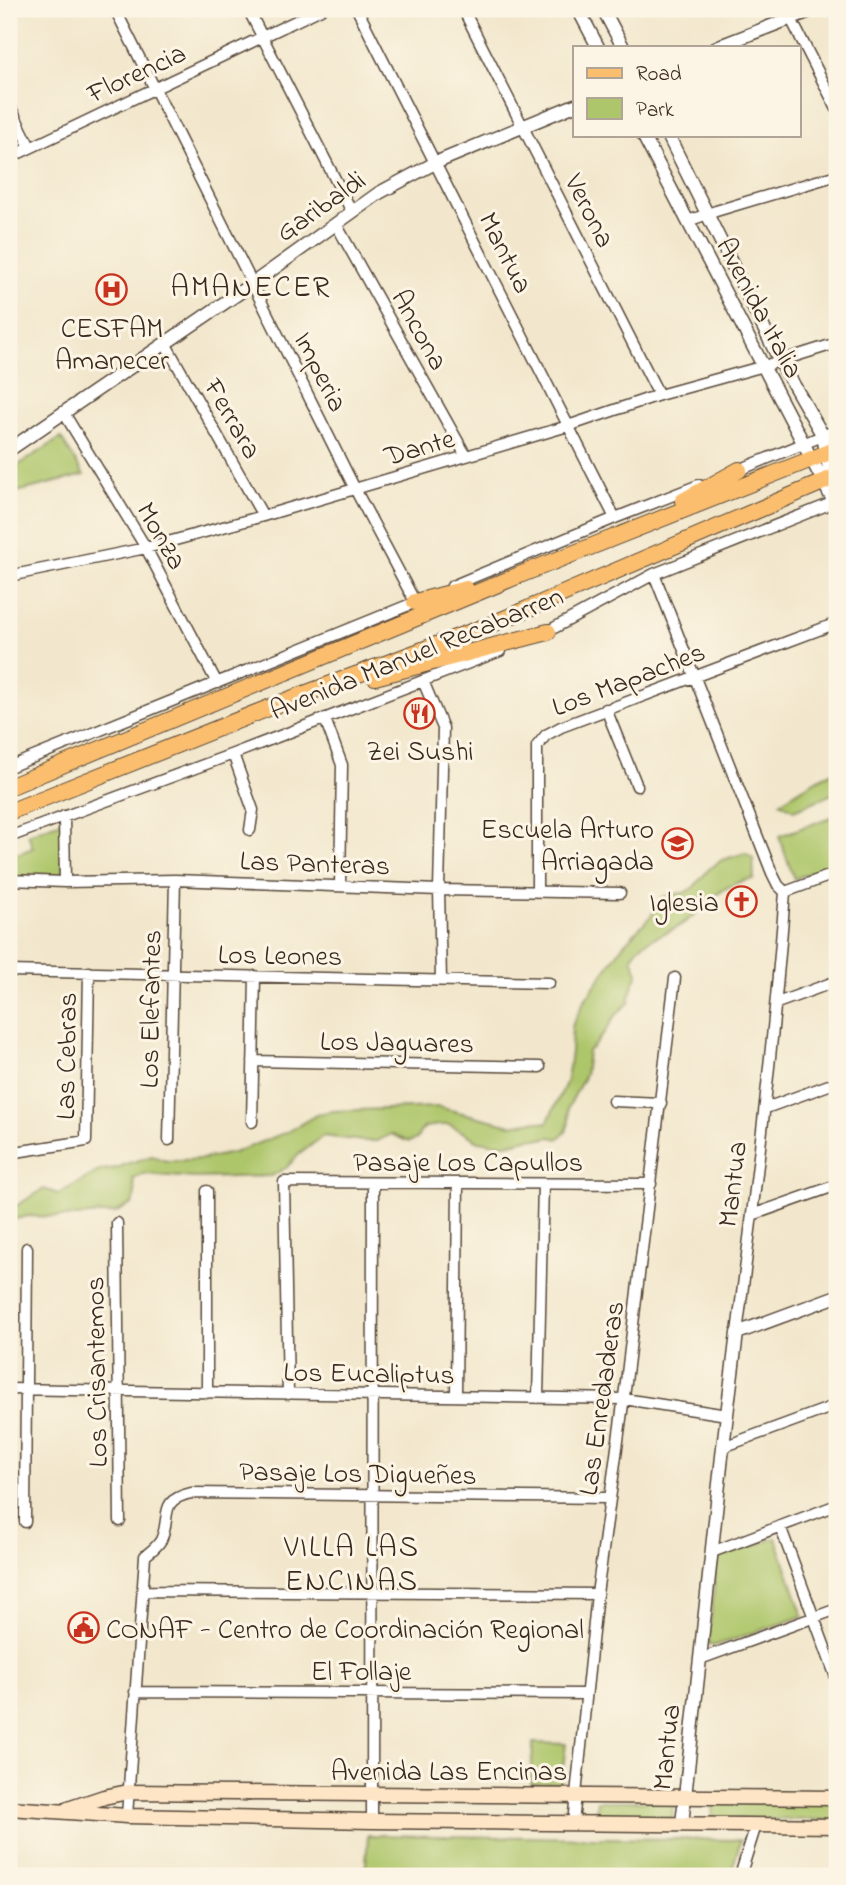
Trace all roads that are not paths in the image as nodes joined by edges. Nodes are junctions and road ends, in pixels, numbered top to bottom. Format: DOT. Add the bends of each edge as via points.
graph roads {
  1 [pos="115,9"];
  2 [pos="248,9"];
  3 [pos="321,9"];
  4 [pos="356,9"];
  5 [pos="464,9"];
  6 [pos="578,9"];
  7 [pos="603,9"];
  8 [pos="815,9"];
  9 [pos="788,13"];
  10 [pos="263,36"];
  11 [pos="597,46"];
  12 [pos="622,46"];
  13 [pos="719,46"];
  14 [pos="154,88"];
  15 [pos="9,104"];
  16 [pos="573,106"];
  17 [pos="837,109"];
  18 [pos="523,127"];
  19 [pos="644,136"];
  20 [pos="669,136"];
  21 [pos="30,147"];
  22 [pos="9,158"];
  23 [pos="435,163"];
  24 [pos="837,174"];
  25 [pos="352,212"];
  26 [pos="708,213"];
  27 [pos="688,221"];
  28 [pos="336,224"];
  29 [pos="253,284"];
  30 [pos="165,343"];
  31 [pos="837,343"];
  32 [pos="780,361"];
  33 [pos="764,366"];
  34 [pos="659,395"];
  35 [pos="64,412"];
  36 [pos="568,426"];
  37 [pos="837,430"];
  38 [pos="823,436"];
  39 [pos="804,443"];
  40 [pos="9,450"];
  41 [pos="825,454"];
  42 [pos="466,456"];
  43 [pos="739,470"];
  44 [pos="831,478"];
  45 [pos="355,489"];
  46 [pos="836,504"];
  47 [pos="263,516"];
  48 [pos="615,518"];
  49 [pos="623,534"];
  50 [pos="146,548"];
  51 [pos="522,574"];
  52 [pos="654,574"];
  53 [pos="9,576"];
  54 [pos="415,602"];
  55 [pos="837,623"];
  56 [pos="548,632"];
  57 [pos="693,677"];
  58 [pos="423,681"];
  59 [pos="217,683"];
  60 [pos="291,699"];
  61 [pos="606,709"];
  62 [pos="325,719"];
  63 [pos="233,754"];
  64 [pos="9,767"];
  65 [pos="637,786"];
  66 [pos="9,787"];
  67 [pos="9,811"];
  68 [pos="64,816"];
  69 [pos="250,830"];
  70 [pos="9,837"];
  71 [pos="837,873"];
  72 [pos="9,880"];
  73 [pos="174,880"];
  74 [pos="65,882"];
  75 [pos="340,886"];
  76 [pos="439,890"];
  77 [pos="537,891"];
  78 [pos="786,892"];
  79 [pos="620,893"];
  80 [pos="9,971"];
  81 [pos="89,972"];
  82 [pos="172,974"];
  83 [pos="255,976"];
  84 [pos="676,978"];
  85 [pos="441,980"];
  86 [pos="837,981"];
  87 [pos="550,983"];
  88 [pos="777,1003"];
  89 [pos="253,1061"];
  90 [pos="540,1067"];
  91 [pos="837,1082"];
  92 [pos="613,1101"];
  93 [pos="661,1103"];
  94 [pos="766,1108"];
  95 [pos="251,1122"];
  96 [pos="169,1140"];
  97 [pos="9,1153"];
  98 [pos="373,1183"];
  99 [pos="458,1183"];
  100 [pos="543,1184"];
  101 [pos="651,1184"];
  102 [pos="837,1185"];
  103 [pos="207,1191"];
  104 [pos="752,1215"];
  105 [pos="117,1223"];
  106 [pos="27,1248"];
  107 [pos="837,1296"];
  108 [pos="737,1333"];
  109 [pos="9,1389"];
  110 [pos="25,1389"];
  111 [pos="118,1391"];
  112 [pos="207,1393"];
  113 [pos="288,1394"];
  114 [pos="373,1395"];
  115 [pos="456,1396"];
  116 [pos="538,1398"];
  117 [pos="624,1399"];
  118 [pos="837,1405"];
  119 [pos="727,1415"];
  120 [pos="723,1447"];
  121 [pos="373,1495"];
  122 [pos="609,1498"];
  123 [pos="837,1505"];
  124 [pos="120,1521"];
  125 [pos="25,1522"];
  126 [pos="780,1526"];
  127 [pos="712,1552"];
  128 [pos="142,1591"];
  129 [pos="373,1593"];
  130 [pos="597,1594"];
  131 [pos="837,1609"];
  132 [pos="814,1617"];
  133 [pos="700,1659"];
  134 [pos="837,1681"];
  135 [pos="135,1692"];
  136 [pos="372,1693"];
  137 [pos="586,1694"];
  138 [pos="128,1793"];
  139 [pos="372,1794"];
  140 [pos="576,1796"];
  141 [pos="684,1797"];
  142 [pos="837,1798"];
  143 [pos="9,1808"];
  144 [pos="64,1811"];
  145 [pos="127,1815"];
  146 [pos="372,1821"];
  147 [pos="573,1823"];
  148 [pos="682,1824"];
  149 [pos="756,1825"];
  150 [pos="837,1826"];
  151 [pos="740,1876"];
  1 -- 14 [label="street, Imperia"];
  2 -- 10 [label="street"];
  3 -- 10 [label="street, Florencia"];
  4 -- 23 [label="street, Mantua"];
  5 -- 18 [label="street, Verona"];
  6 -- 11 [label="street"];
  7 -- 12 [label="street"];
  8 -- 9 [label="street"];
  9 -- 13 [label="street"];
  9 -- 17 [label="street"];
  10 -- 14 [label="street, Florencia"];
  10 -- 25 [label="street"];
  14 -- 21 [label="street, Florencia"];
  14 -- 29 [label="street, Imperia"];
  15 -- 21 [label="street"];
  16 -- 18 [label="street, Garibaldi"];
  18 -- 23 [label="street, Garibaldi"];
  18 -- 34 [label="street, Verona"];
  19 -- 27 [label="street, Avenida Italia"];
  20 -- 26 [label="street, Avenida Italia"];
  21 -- 22 [label="street, Florencia"];
  23 -- 25 [label="street, Garibaldi"];
  23 -- 36 [label="street, Mantua"];
  24 -- 26 [label="street"];
  25 -- 28 [label="street, Garibaldi"];
  26 -- 27 [label="street"];
  26 -- 32 [label="street, Avenida Italia"];
  27 -- 33 [label="street, Avenida Italia"];
  28 -- 29 [label="street, Garibaldi"];
  28 -- 42 [label="street, Ancona"];
  29 -- 30 [label="street, Garibaldi"];
  29 -- 45 [label="street, Imperia"];
  30 -- 35 [label="street, Garibaldi"];
  30 -- 47 [label="street, Ferrara"];
  31 -- 32 [label="street, Dante"];
  32 -- 33 [label="street, Dante"];
  32 -- 38 [label="street, Avenida Italia"];
  33 -- 34 [label="street, Dante"];
  33 -- 39 [label="street, Avenida Italia"];
  34 -- 36 [label="street, Dante"];
  35 -- 40 [label="street, Garibaldi"];
  35 -- 50 [label="street, Monza"];
  36 -- 42 [label="street, Dante"];
  36 -- 48 [label="street, Mantua"];
  37 -- 38 [label="street, Avenida Manuel Recabarren"];
  38 -- 39 [label="street, Avenida Manuel Recabarren"];
  38 -- 41 [label="street, Avenida Italia"];
  39 -- 41 [label="street, Avenida Italia"];
  39 -- 43 [label="street, Avenida Manuel Recabarren"];
  41 -- 44 [label="street, Avenida Italia"];
  41 -- 49 [label="main road, Avenida Manuel Recabarren"];
  42 -- 45 [label="street, Dante"];
  43 -- 48 [label="street, Avenida Manuel Recabarren"];
  43 -- 49 [label="main road"];
  44 -- 46 [label="street, Avenida Italia"];
  44 -- 60 [label="main road, Avenida Manuel Recabarren" via="490,625"];
  45 -- 47 [label="street, Dante"];
  45 -- 54 [label="street, Imperia"];
  46 -- 52 [label="street, Avenida Manuel Recabarren"];
  47 -- 50 [label="street, Dante"];
  48 -- 54 [label="street, Avenida Manuel Recabarren"];
  49 -- 51 [label="main road, Avenida Manuel Recabarren"];
  50 -- 53 [label="street, Dante"];
  50 -- 59 [label="street, Monza"];
  51 -- 54 [label="main road"];
  51 -- 66 [label="main road, Avenida Manuel Recabarren"];
  52 -- 56 [label="street, Avenida Manuel Recabarren"];
  52 -- 57 [label="street"];
  54 -- 59 [label="street, Avenida Manuel Recabarren"];
  55 -- 57 [label="street, Los Mapaches"];
  56 -- 58 [label="street, Avenida Manuel Recabarren"];
  56 -- 60 [label="main road"];
  57 -- 61 [label="street, Los Mapaches"];
  57 -- 78 [label="street" via="772,873"];
  58 -- 62 [label="street, Avenida Manuel Recabarren"];
  58 -- 76 [label="street" via="443,727"];
  59 -- 64 [label="street, Avenida Manuel Recabarren"];
  60 -- 67 [label="main road, Avenida Manuel Recabarren"];
  61 -- 65 [label="street"];
  61 -- 77 [label="street, Los Mapaches" via="546,735 537,746"];
  62 -- 63 [label="street, Avenida Manuel Recabarren"];
  62 -- 75 [label="street" via="342,765"];
  63 -- 68 [label="street, Avenida Manuel Recabarren"];
  63 -- 69 [label="street" via="253,810"];
  68 -- 70 [label="street, Avenida Manuel Recabarren"];
  68 -- 74 [label="street"];
  71 -- 78 [label="street"];
  72 -- 74 [label="street, Las Panteras"];
  73 -- 74 [label="street, Las Panteras"];
  73 -- 75 [label="street, Las Panteras"];
  73 -- 82 [label="street, Los Elefantes"];
  75 -- 76 [label="street, Las Panteras"];
  76 -- 77 [label="street, Las Panteras"];
  76 -- 85 [label="street"];
  77 -- 79 [label="street, Las Panteras"];
  78 -- 88 [label="street, Mantua"];
  80 -- 81 [label="street, Los Leones"];
  81 -- 82 [label="street, Los Leones"];
  81 -- 97 [label="street, Las Cebras" via="86,1141"];
  82 -- 83 [label="street, Los Leones"];
  82 -- 96 [label="street, Los Elefantes"];
  83 -- 85 [label="street, Los Leones"];
  83 -- 89 [label="street"];
  84 -- 93 [label="street, Las Enredaderas"];
  85 -- 87 [label="street, Los Leones"];
  86 -- 88 [label="street"];
  88 -- 94 [label="street, Mantua"];
  89 -- 90 [label="street, Los Jaguares"];
  89 -- 95 [label="street"];
  91 -- 94 [label="street"];
  92 -- 93 [label="street"];
  93 -- 101 [label="street, Las Enredaderas"];
  94 -- 104 [label="street, Mantua"];
  98 -- 99 [label="street, Pasaje Los Capullos"];
  98 -- 113 [label="street, Pasaje Los Capullos" via="284,1182"];
  98 -- 114 [label="street"];
  99 -- 100 [label="street, Pasaje Los Capullos"];
  99 -- 115 [label="street"];
  100 -- 101 [label="street, Pasaje Los Capullos"];
  100 -- 116 [label="street"];
  101 -- 117 [label="street, Las Enredaderas"];
  102 -- 104 [label="street"];
  103 -- 112 [label="street"];
  104 -- 108 [label="street, Mantua"];
  105 -- 111 [label="street, Los Crisantemos"];
  106 -- 110 [label="street"];
  107 -- 108 [label="street"];
  108 -- 119 [label="street, Mantua"];
  109 -- 110 [label="street, Los Eucaliptus"];
  110 -- 111 [label="street, Los Eucaliptus"];
  110 -- 125 [label="street"];
  111 -- 112 [label="street, Los Eucaliptus"];
  111 -- 124 [label="street, Los Crisantemos"];
  112 -- 113 [label="street, Los Eucaliptus"];
  113 -- 114 [label="street, Los Eucaliptus"];
  114 -- 115 [label="street, Los Eucaliptus"];
  114 -- 121 [label="street"];
  115 -- 116 [label="street, Los Eucaliptus"];
  116 -- 117 [label="street, Los Eucaliptus"];
  117 -- 119 [label="street, Los Eucaliptus"];
  117 -- 122 [label="street, Las Enredaderas"];
  118 -- 120 [label="street"];
  119 -- 120 [label="street, Mantua"];
  120 -- 127 [label="street, Mantua"];
  121 -- 122 [label="street, Pasaje Los Digueñes"];
  121 -- 128 [label="street, Pasaje Los Digueñes" via="177,1496 167,1508 162,1538 145,1556"];
  121 -- 129 [label="street"];
  122 -- 130 [label="street, Las Enredaderas"];
  123 -- 126 [label="street"];
  126 -- 127 [label="street"];
  126 -- 132 [label="street"];
  127 -- 133 [label="street, Mantua"];
  128 -- 129 [label="street"];
  128 -- 135 [label="street"];
  129 -- 130 [label="street"];
  129 -- 136 [label="street"];
  130 -- 137 [label="street, Las Enredaderas"];
  131 -- 132 [label="street"];
  132 -- 133 [label="street"];
  132 -- 134 [label="street"];
  133 -- 141 [label="street, Mantua"];
  135 -- 136 [label="street, El Follaje"];
  135 -- 138 [label="street"];
  136 -- 137 [label="street, El Follaje"];
  136 -- 139 [label="street"];
  137 -- 140 [label="street, Las Enredaderas"];
  138 -- 139 [label="main road, Avenida Las Encinas"];
  138 -- 144 [label="main road, Avenida Las Encinas"];
  138 -- 145 [label="street"];
  139 -- 140 [label="main road, Avenida Las Encinas"];
  139 -- 146 [label="street"];
  140 -- 141 [label="main road, Avenida Las Encinas"];
  140 -- 147 [label="street, Las Enredaderas"];
  141 -- 142 [label="main road, Avenida Las Encinas"];
  141 -- 148 [label="street, Mantua"];
  143 -- 144 [label="main road, Avenida Las Encinas"];
  144 -- 145 [label="main road, Avenida Las Encinas"];
  145 -- 146 [label="main road, Avenida Las Encinas"];
  146 -- 147 [label="main road, Avenida Las Encinas"];
  147 -- 148 [label="main road, Avenida Las Encinas"];
  148 -- 149 [label="main road, Avenida Las Encinas"];
  149 -- 150 [label="main road, Avenida Las Encinas"];
  149 -- 151 [label="street"];
}
